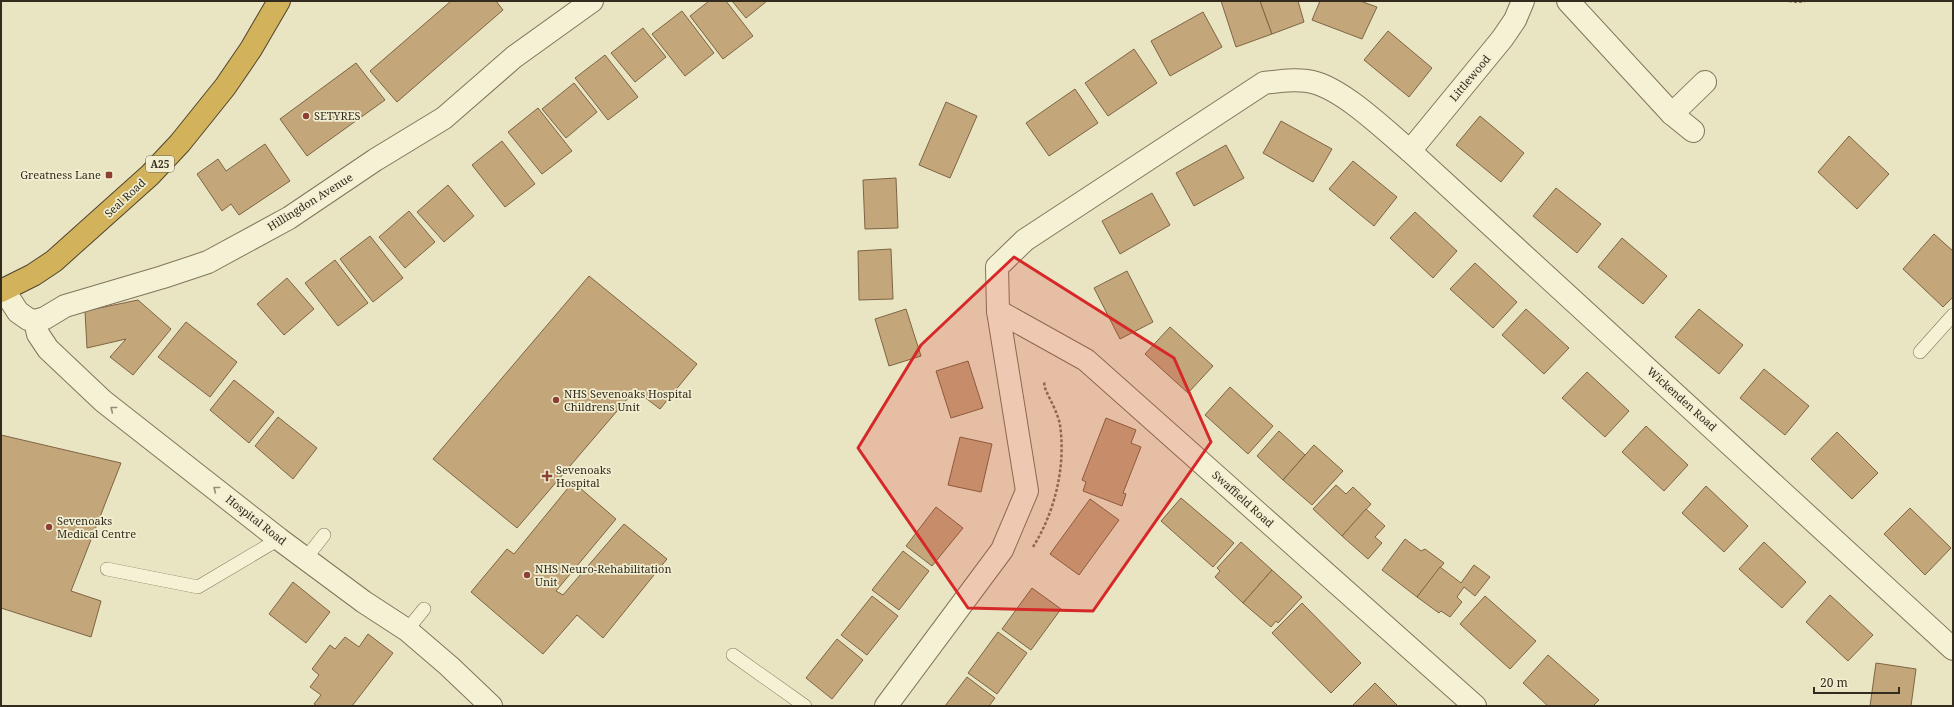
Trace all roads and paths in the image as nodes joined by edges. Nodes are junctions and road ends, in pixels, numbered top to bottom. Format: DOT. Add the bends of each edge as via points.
graph roads {
  1 [pos="279,1"];
  2 [pos="592,1"];
  3 [pos="1523,1"];
  4 [pos="1568,1"];
  5 [pos="1789,1"];
  6 [pos="1806,1"];
  7 [pos="1705,82"];
  8 [pos="1672,114"];
  9 [pos="1693,131"];
  10 [pos="1410,151"];
  11 [pos="2,290"];
  12 [pos="998,311"];
  13 [pos="1953,316"];
  14 [pos="35,321"];
  15 [pos="1920,352"];
  16 [pos="324,535"];
  17 [pos="279,539"];
  18 [pos="306,558"];
  19 [pos="107,569"];
  20 [pos="424,609"];
  21 [pos="407,630"];
  22 [pos="1953,649"];
  23 [pos="733,655"];
  24 [pos="491,706"];
  25 [pos="805,706"];
  26 [pos="886,706"];
  27 [pos="1475,706"];
  1 -- 11 [label="highway, Seal Road / A25" via="225,87 180,143 150,175 54,261"];
  2 -- 14 [label="street, Hillingdon Avenue" via="514,57 444,118 375,160 289,218 208,262 65,306"];
  3 -- 10 [label="street, Littlewood" via="1515,20 1502,38"];
  4 -- 8 [label="street"];
  5 -- 6 [label="path"];
  7 -- 8 [label="street"];
  8 -- 9 [label="street"];
  10 -- 12 [label="street, Wickenden Road" via="1347,99 1316,83 1285,80 1264,83 1025,240 997,267"];
  10 -- 22 [label="street, Wickenden Road"];
  11 -- 14 [label="street" via="18,312"];
  12 -- 26 [label="street, Wickenden Road" via="1027,491 1002,550"];
  12 -- 27 [label="street, Swaffield Road" via="1086,360"];
  13 -- 15 [label="lane"];
  17 -- 14 [label="street, Hospital Road, one-way" via="87,387 42,342"];
  16 -- 18 [label="lane"];
  17 -- 18 [label="street, Hospital Road"];
  17 -- 19 [label="lane" via="198,587"];
  18 -- 21 [label="street, Hospital Road" via="364,602"];
  20 -- 21 [label="lane"];
  21 -- 24 [label="street, Hospital Road"];
  23 -- 25 [label="lane"];
}
